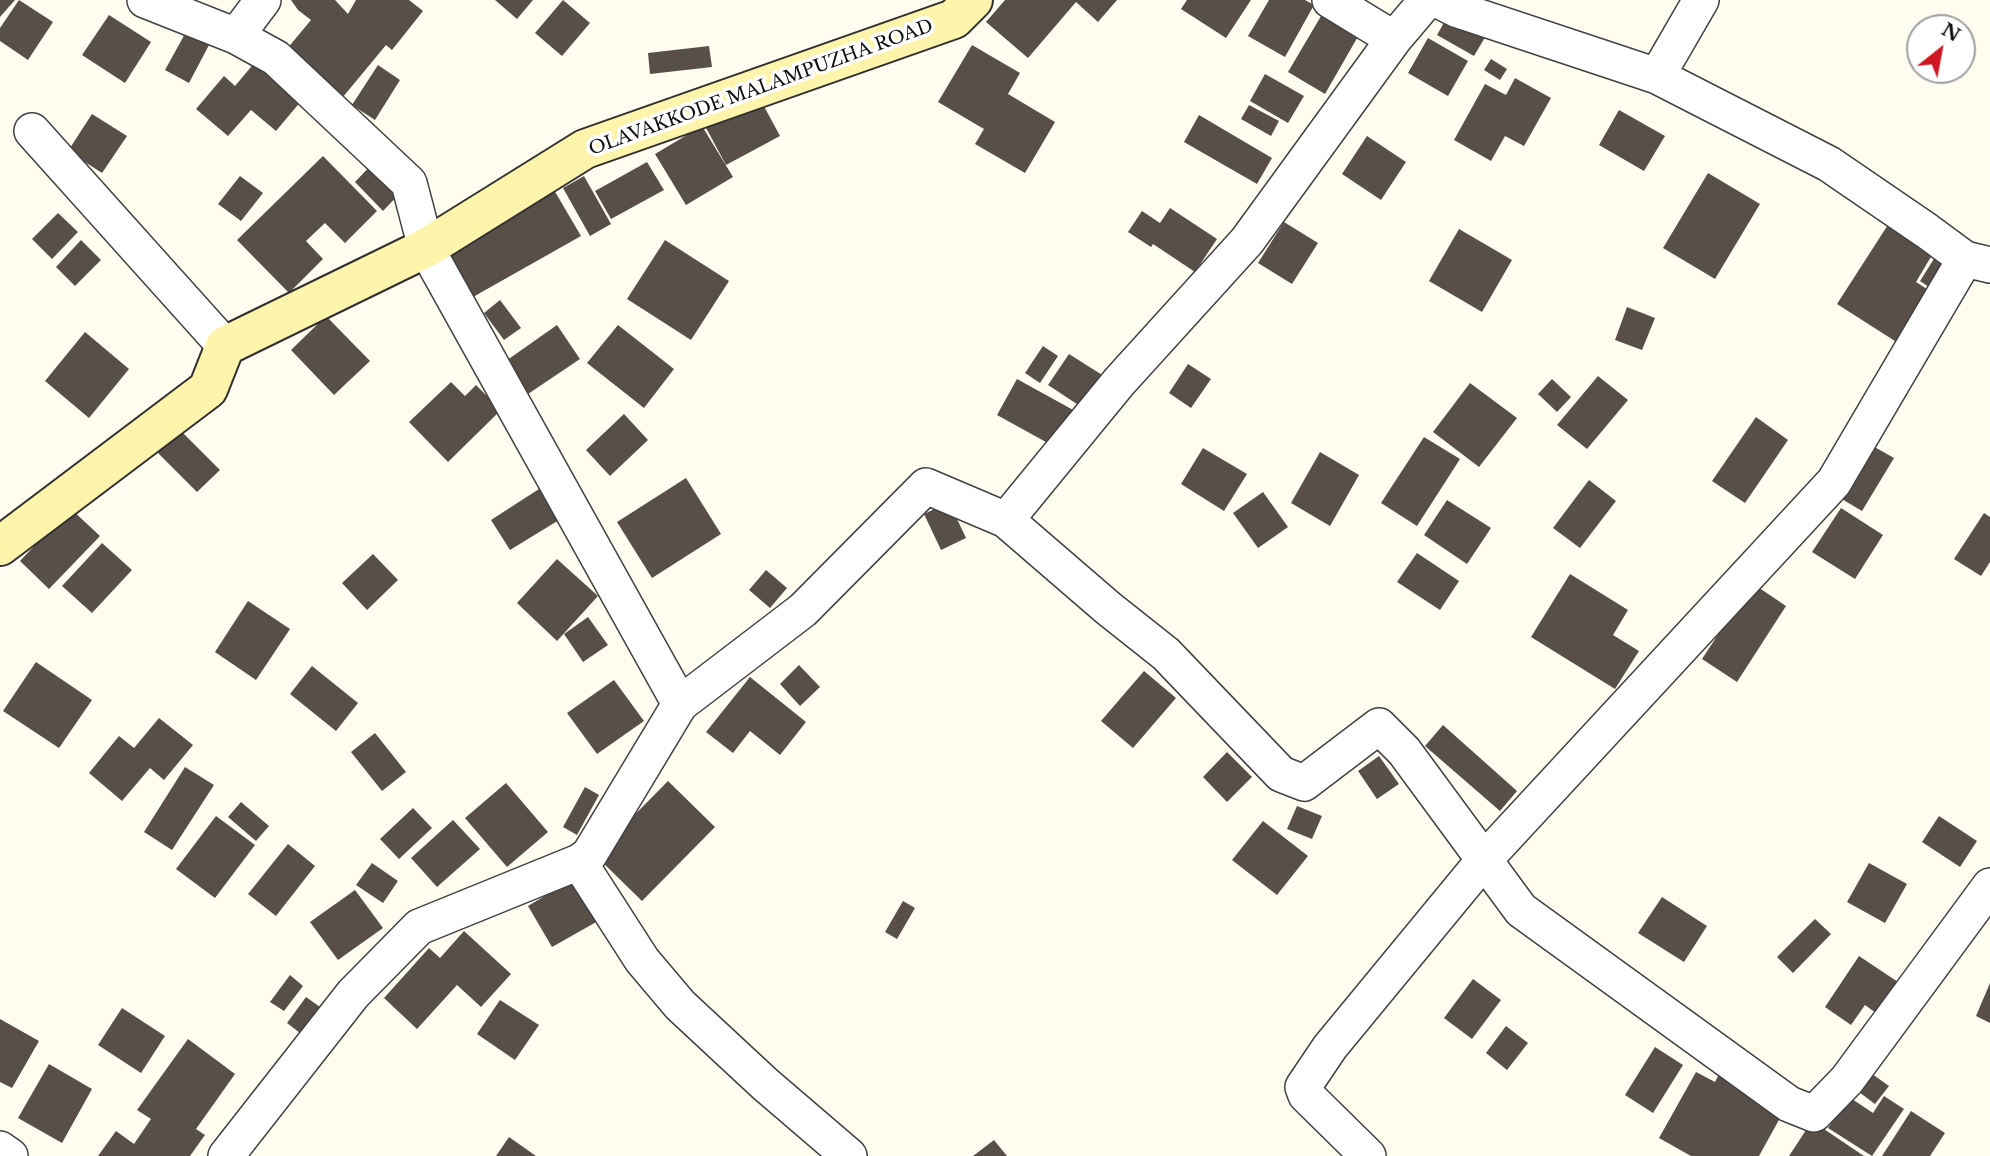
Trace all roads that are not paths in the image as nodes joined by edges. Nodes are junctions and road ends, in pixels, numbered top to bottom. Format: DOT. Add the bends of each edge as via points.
graph roads {
  1 [pos="145,0"];
  2 [pos="263,0"];
  3 [pos="972,0"];
  4 [pos="1330,0"];
  5 [pos="1427,0"];
  6 [pos="1438,0"];
  7 [pos="1701,0"];
  8 [pos="236,36"];
  9 [pos="1394,38"];
  10 [pos="1657,76"];
  11 [pos="32,131"];
  12 [pos="426,248"];
  13 [pos="1977,262"];
  14 [pos="225,346"];
  15 [pos="1006,520"];
  16 [pos="0,547"];
  17 [pos="680,704"];
  18 [pos="1484,860"];
  19 [pos="579,862"];
  20 [pos="1990,886"];
  21 [pos="0,1149"];
  22 [pos="10,1156"];
  23 [pos="226,1156"];
  24 [pos="849,1156"];
  25 [pos="1368,1156"];
  1 -- 8 [label="street"];
  2 -- 8 [label="street"];
  3 -- 12 [label="main road, OLAVAKKODE MALAMPUZHA ROAD" via="954,19 585,149"];
  4 -- 9 [label="street"];
  5 -- 9 [label="street"];
  6 -- 10 [label="street"];
  7 -- 10 [label="street"];
  8 -- 12 [label="street" via="276,58 409,183"];
  9 -- 15 [label="street" via="1247,241 1119,382"];
  10 -- 13 [label="street" via="1829,164"];
  11 -- 14 [label="street"];
  12 -- 14 [label="main road, OLAVAKKODE MALAMPUZHA ROAD"];
  12 -- 17 [label="street"];
  13 -- 18 [label="street" via="1833,482"];
  14 -- 16 [label="main road" via="208,389"];
  15 -- 17 [label="street" via="926,486 803,610"];
  15 -- 18 [label="street" via="1167,654 1280,774 1304,783 1379,726 1404,751"];
  17 -- 19 [label="street" via="589,855"];
  18 -- 20 [label="street" via="1521,910 1789,1104 1814,1114 1847,1080"];
  18 -- 25 [label="street" via="1330,1047 1303,1087 1306,1096"];
  19 -- 23 [label="street" via="419,927 353,994"];
  19 -- 24 [label="street" via="642,960 680,1005"];
  21 -- 22 [label="street"];
}
